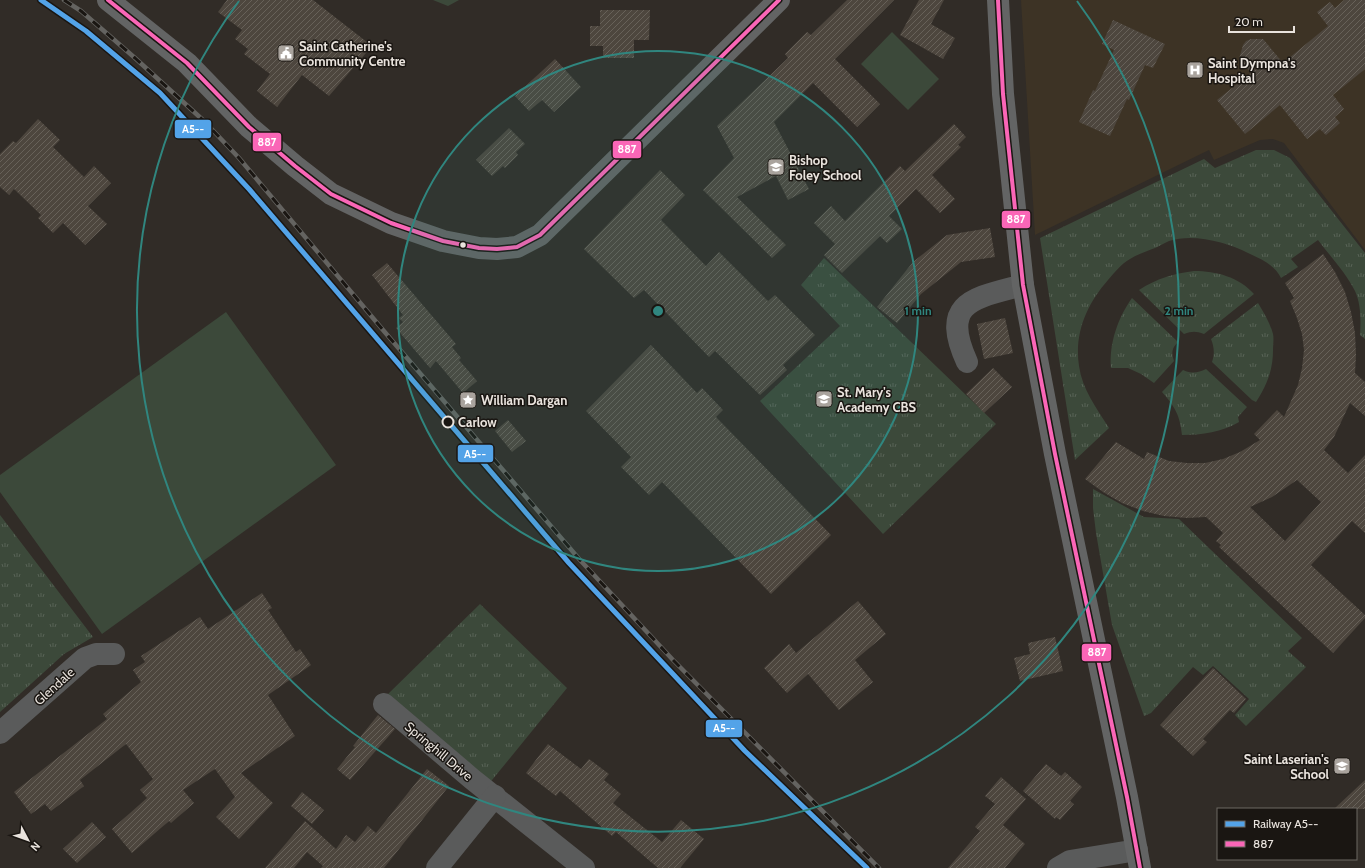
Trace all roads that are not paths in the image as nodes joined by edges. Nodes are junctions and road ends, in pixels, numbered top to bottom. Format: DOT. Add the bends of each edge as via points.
graph roads {
  1 [pos="108,0"];
  2 [pos="779,0"];
  3 [pos="998,0"];
  4 [pos="1023,285"];
  5 [pos="967,362"];
  6 [pos="114,654"];
  7 [pos="384,704"];
  8 [pos="0,734"];
  9 [pos="495,796"];
  10 [pos="1139,859"];
  11 [pos="437,868"];
  12 [pos="584,868"];
  13 [pos="1058,868"];
  1 -- 2 [label="main road" via="187,63 249,127 331,194 391,224 443,241 497,249 517,247 540,234"];
  3 -- 4 [label="main road" via="1004,94"];
  4 -- 5 [label="street" via="988,294 971,301 963,308 958,317 958,333 959,346"];
  4 -- 10 [label="main road" via="1055,454"];
  6 -- 8 [label="street, Glendale" via="96,654 85,658"];
  7 -- 9 [label="street, Springhill Drive" via="458,768"];
  9 -- 11 [label="street"];
  9 -- 12 [label="street, Springhill Drive"];
  10 -- 13 [label="street" via="1070,861"];
}
